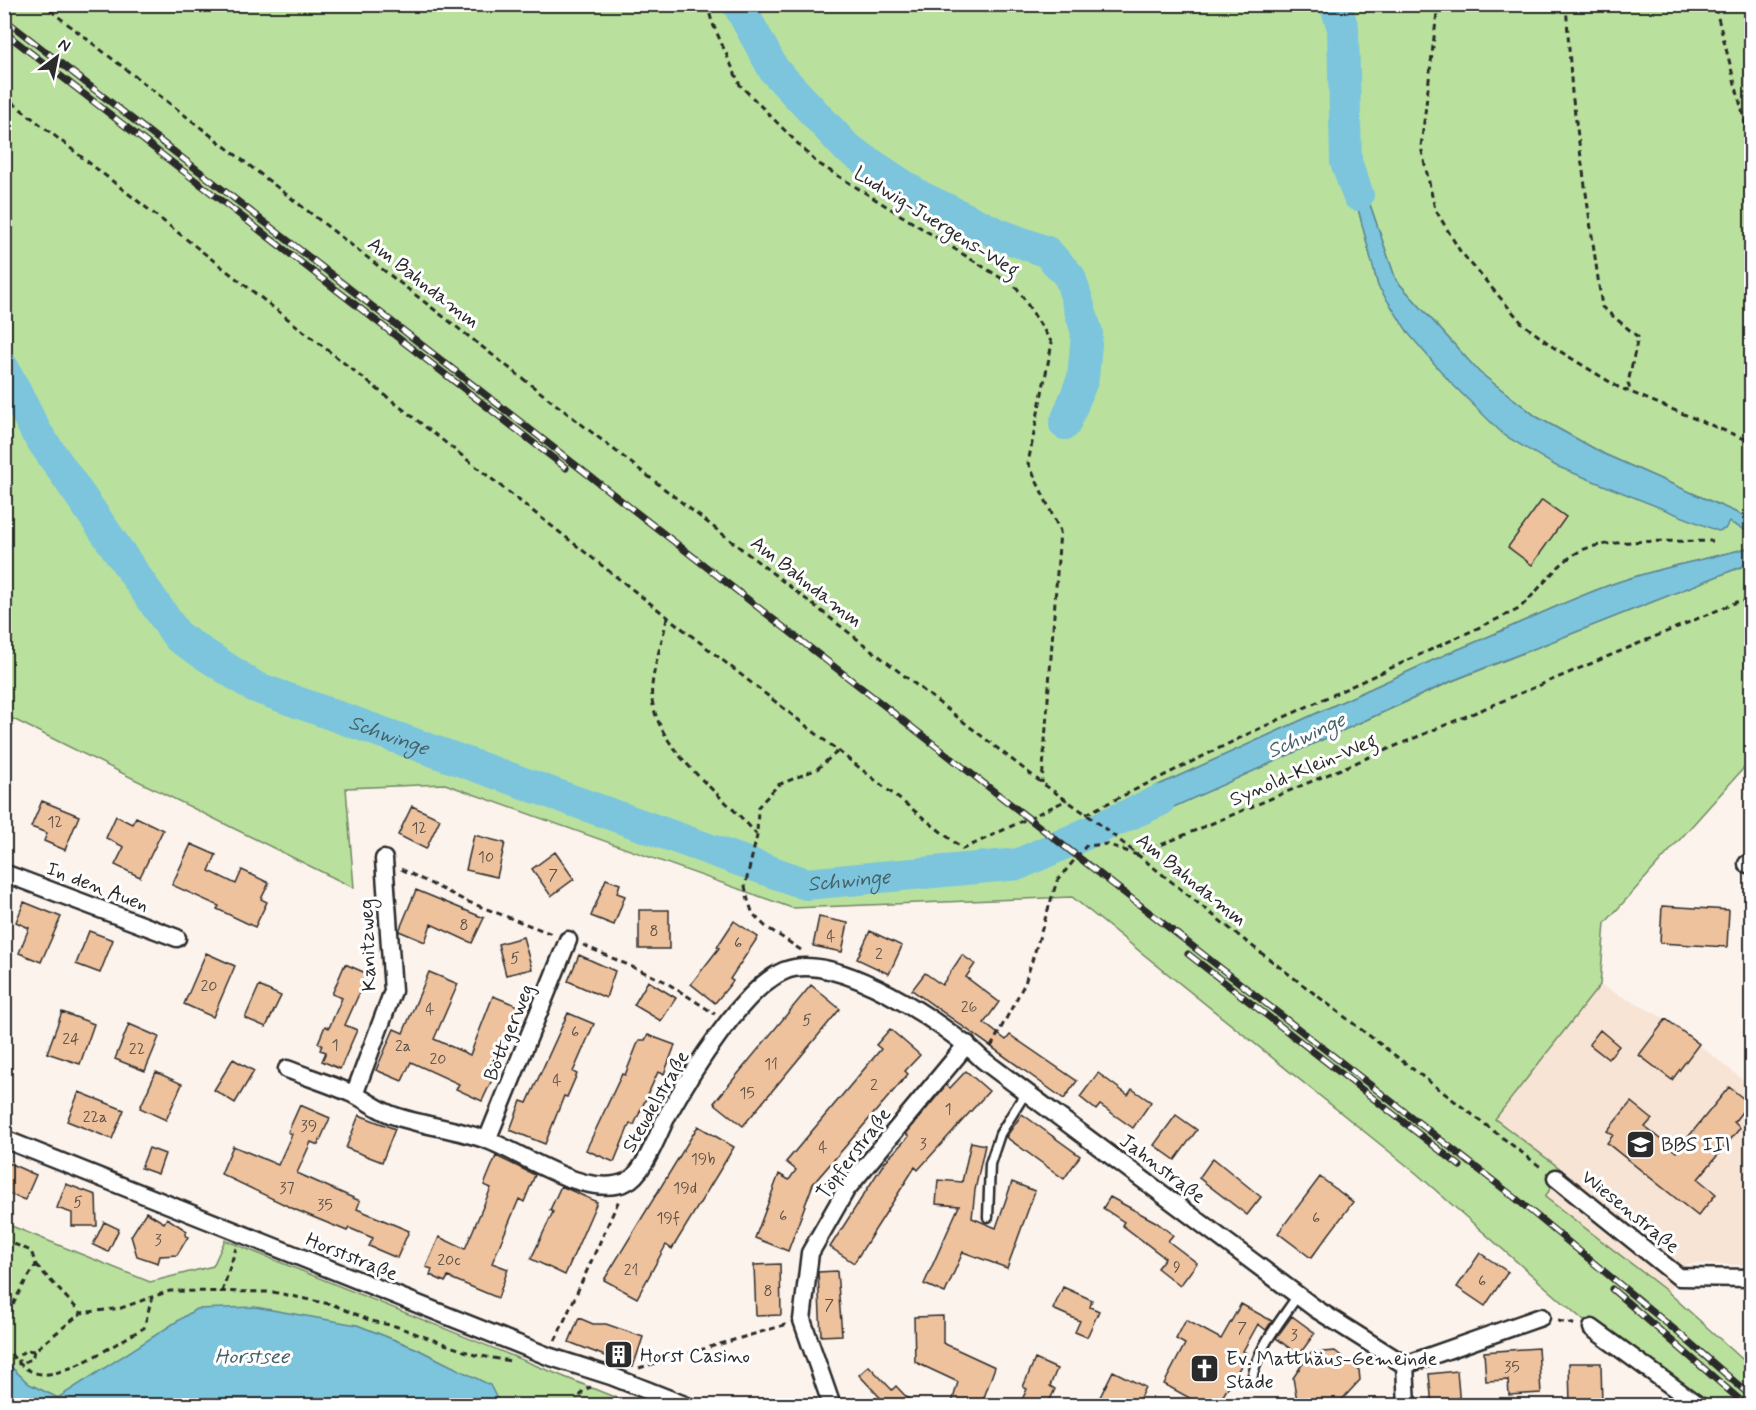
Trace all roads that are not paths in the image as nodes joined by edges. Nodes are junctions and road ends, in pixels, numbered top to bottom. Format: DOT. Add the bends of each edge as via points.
graph roads {
  1 [pos="384,859"];
  2 [pos="4,873"];
  3 [pos="177,938"];
  4 [pos="568,940"];
  5 [pos="901,998"];
  6 [pos="967,1044"];
  7 [pos="287,1069"];
  8 [pos="1026,1092"];
  9 [pos="354,1095"];
  10 [pos="4,1139"];
  11 [pos="487,1140"];
  12 [pos="1556,1178"];
  13 [pos="988,1217"];
  14 [pos="1752,1278"];
  15 [pos="1298,1295"];
  16 [pos="1541,1317"];
  17 [pos="1592,1328"];
  18 [pos="1405,1365"];
  19 [pos="1252,1380"];
  20 [pos="687,1406"];
  21 [pos="832,1406"];
  22 [pos="1407,1406"];
  23 [pos="1699,1406"];
  1 -- 9 [label="street, Kanitzweg" via="393,991"];
  2 -- 3 [label="street, In den Auen"];
  4 -- 11 [label="street, Böttgerweg"];
  5 -- 6 [label="street, Jahnstraße"];
  5 -- 11 [label="street, Steudelstraße" via="828,970 784,970 765,983 728,1023 668,1114 639,1172 627,1182 598,1186 540,1166"];
  6 -- 8 [label="street, Jahnstraße"];
  6 -- 21 [label="street, Töpferstraße" via="846,1190 810,1253 802,1320"];
  7 -- 9 [label="street, Steudelstraße"];
  8 -- 13 [label="lane" via="1000,1134 990,1164"];
  8 -- 15 [label="street, Jahnstraße"];
  9 -- 11 [label="street, Steudelstraße" via="393,1116"];
  10 -- 20 [label="street, Horststraße" via="548,1356"];
  12 -- 14 [label="street, Wiesenstraße" via="1679,1277"];
  15 -- 18 [label="street, Jahnstraße"];
  15 -- 19 [label="lane" via="1265,1346"];
  16 -- 18 [label="street"];
  17 -- 23 [label="street"];
  18 -- 22 [label="street"];
}
